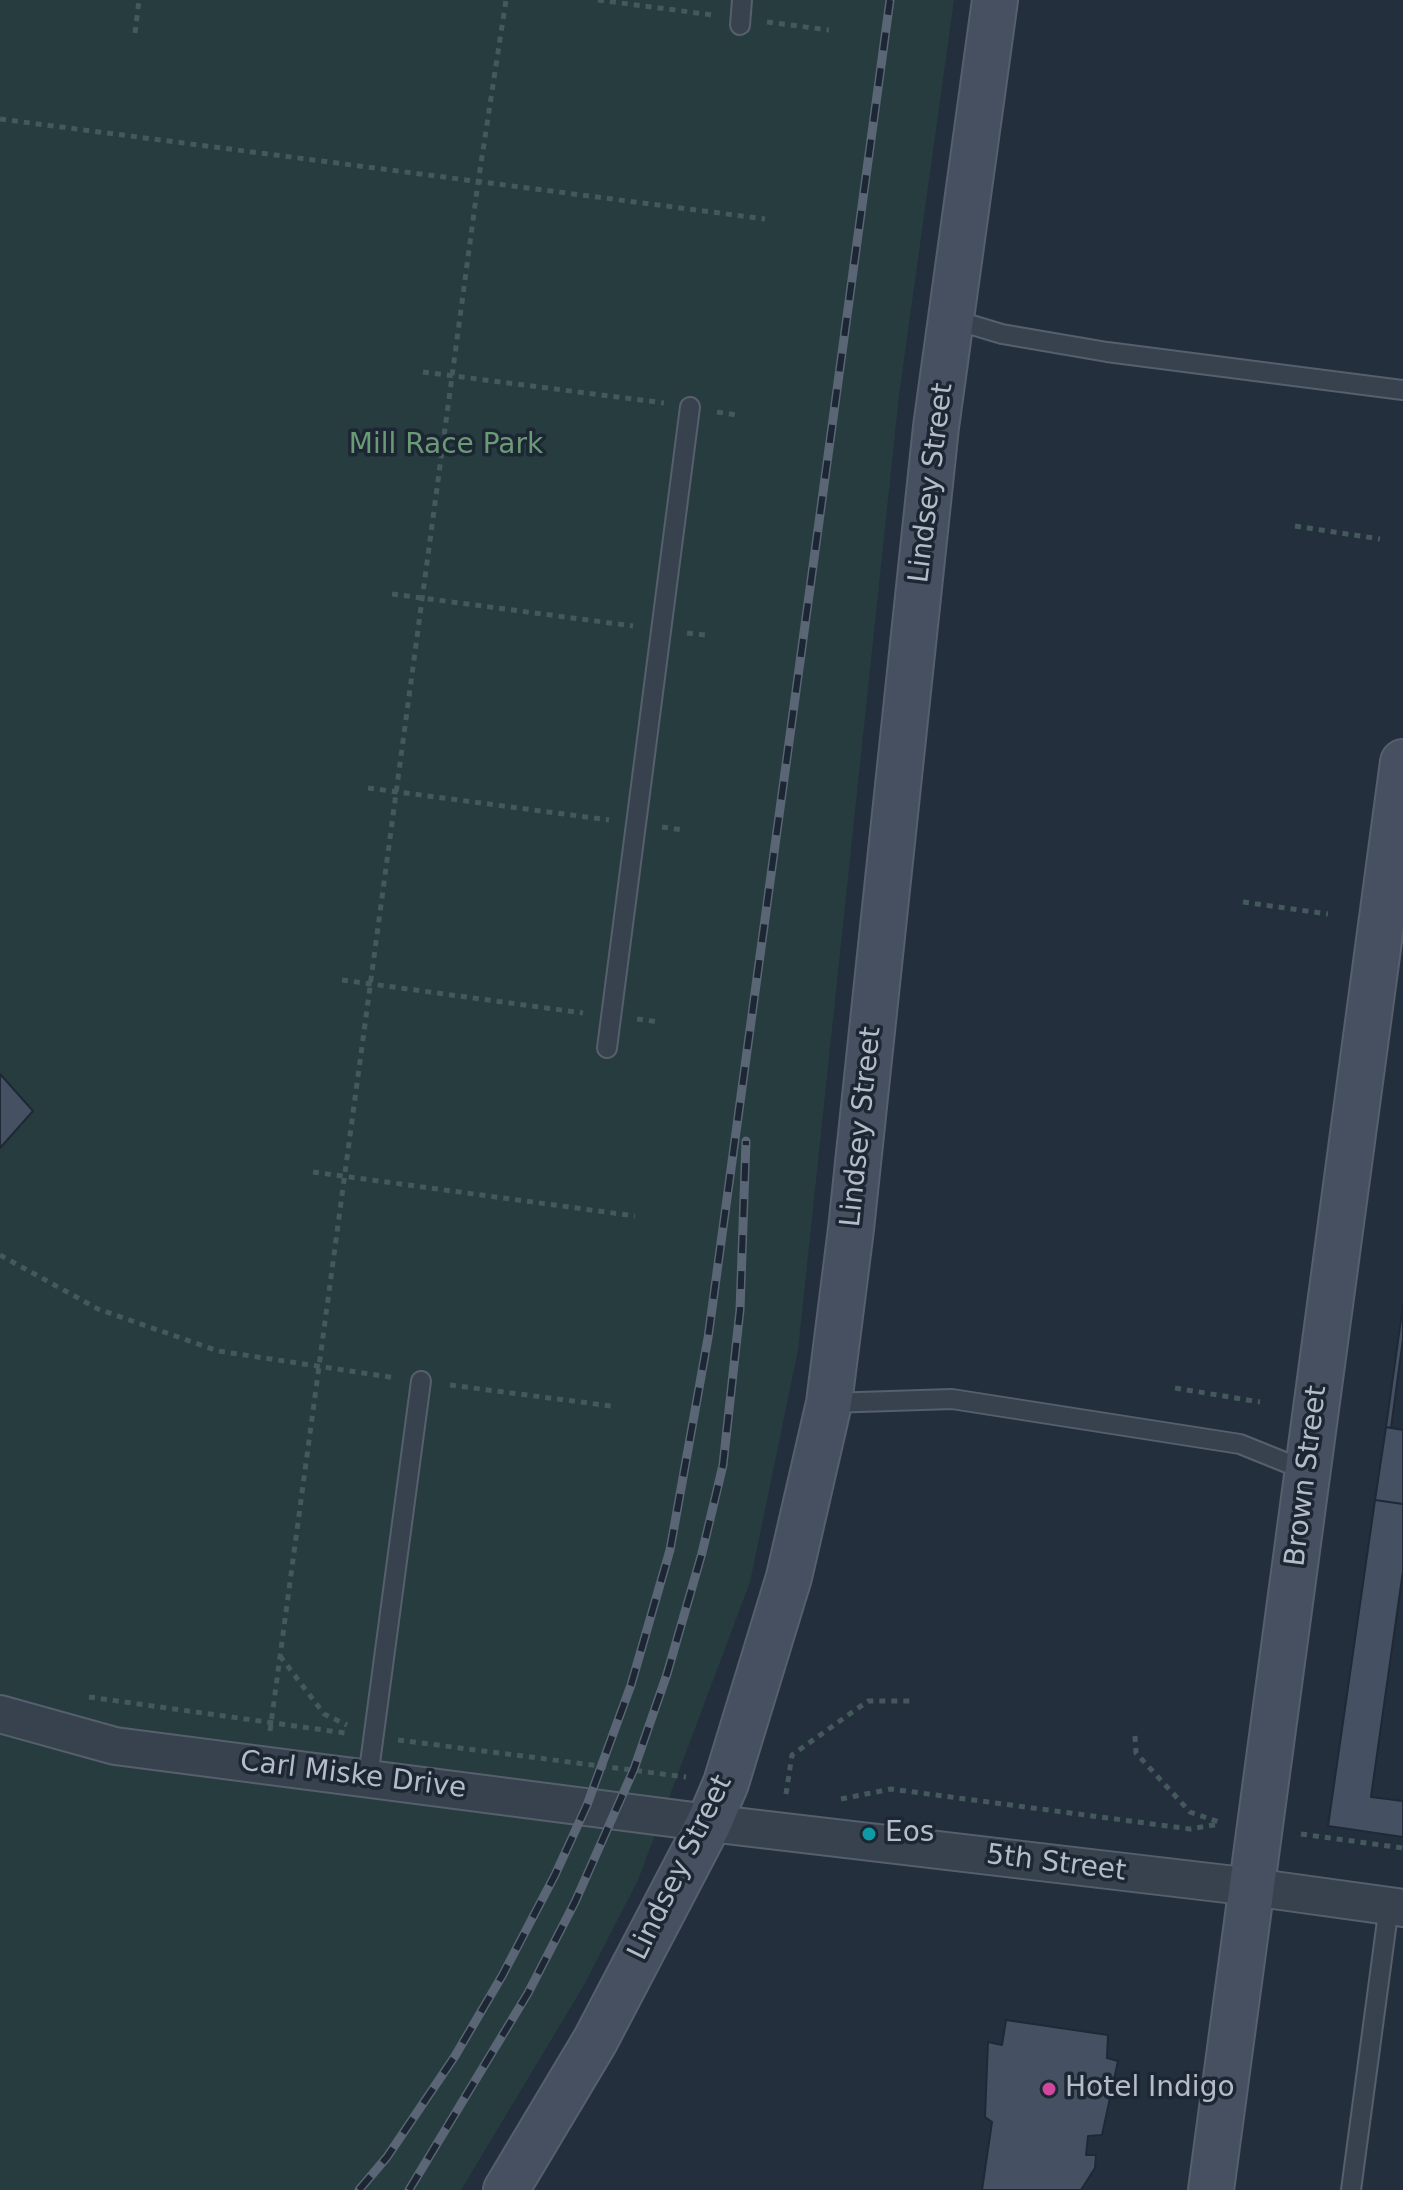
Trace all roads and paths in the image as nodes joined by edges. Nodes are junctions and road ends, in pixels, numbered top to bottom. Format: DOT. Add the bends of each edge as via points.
graph roads {
  1 [pos="139,0"];
  2 [pos="506,0"];
  3 [pos="742,0"];
  4 [pos="995,0"];
  5 [pos="740,25"];
  6 [pos="135,33"];
  7 [pos="0,119"];
  8 [pos="478,183"];
  9 [pos="765,219"];
  10 [pos="952,319"];
  11 [pos="423,372"];
  12 [pos="452,378"];
  13 [pos="1403,390"];
  14 [pos="690,407"];
  15 [pos="737,415"];
  16 [pos="1295,526"];
  17 [pos="1380,539"];
  18 [pos="392,594"];
  19 [pos="422,598"];
  20 [pos="661,630"];
  21 [pos="705,635"];
  22 [pos="1403,762"];
  23 [pos="368,788"];
  24 [pos="396,793"];
  25 [pos="636,824"];
  26 [pos="683,830"];
  27 [pos="1243,902"];
  28 [pos="1328,914"];
  29 [pos="342,980"];
  30 [pos="370,985"];
  31 [pos="611,1017"];
  32 [pos="659,1022"];
  33 [pos="607,1048"];
  34 [pos="313,1172"];
  35 [pos="345,1177"];
  36 [pos="635,1216"];
  37 [pos="0,1255"];
  38 [pos="319,1367"];
  39 [pos="421,1381"];
  40 [pos="1175,1388"];
  41 [pos="1260,1402"];
  42 [pos="829,1403"];
  43 [pos="611,1406"];
  44 [pos="1307,1471"];
  45 [pos="280,1656"];
  46 [pos="913,1701"];
  47 [pos="0,1714"];
  48 [pos="1135,1736"];
  49 [pos="373,1737"];
  50 [pos="265,1764"];
  51 [pos="368,1778"];
  52 [pos="786,1795"];
  53 [pos="709,1823"];
  54 [pos="1223,1823"];
  55 [pos="1252,1887"];
  56 [pos="1396,1907"];
  57 [pos="506,2190"];
  58 [pos="1211,2190"];
  59 [pos="1351,2190"];
  1 -- 6 [label="path"];
  2 -- 8 [label="path"];
  3 -- 5 [label="lane"];
  4 -- 10 [label="main road, Lindsey Street"];
  7 -- 8 [label="path"];
  8 -- 9 [label="path"];
  8 -- 12 [label="path"];
  10 -- 13 [label="lane" via="1002,334 1107,352"];
  10 -- 42 [label="main road, Lindsey Street"];
  11 -- 12 [label="path"];
  12 -- 14 [label="path"];
  12 -- 19 [label="path"];
  14 -- 15 [label="path"];
  14 -- 20 [label="lane"];
  16 -- 17 [label="path"];
  18 -- 19 [label="path"];
  19 -- 20 [label="path"];
  19 -- 24 [label="path"];
  20 -- 21 [label="path"];
  20 -- 25 [label="lane"];
  22 -- 44 [label="main road, Brown Street"];
  23 -- 24 [label="path"];
  24 -- 25 [label="path"];
  24 -- 30 [label="path"];
  25 -- 26 [label="path"];
  25 -- 31 [label="lane"];
  27 -- 28 [label="path"];
  29 -- 30 [label="path"];
  30 -- 31 [label="path"];
  30 -- 35 [label="path"];
  31 -- 32 [label="path"];
  31 -- 33 [label="lane"];
  34 -- 35 [label="path"];
  35 -- 36 [label="path"];
  35 -- 38 [label="path"];
  37 -- 38 [label="path" via="98,1309 218,1351"];
  38 -- 39 [label="path"];
  38 -- 45 [label="path"];
  39 -- 43 [label="path"];
  39 -- 49 [label="lane"];
  40 -- 41 [label="path"];
  42 -- 44 [label="lane" via="952,1399 1240,1444"];
  42 -- 53 [label="main road, Lindsey Street" via="789,1577"];
  44 -- 55 [label="main road, Brown Street"];
  45 -- 49 [label="path" via="324,1714"];
  45 -- 50 [label="path"];
  46 -- 52 [label="path" via="868,1701 792,1755"];
  47 -- 50 [label="street, Carl Miske Drive" via="115,1746"];
  48 -- 54 [label="path" via="1136,1753 1190,1812"];
  49 -- 51 [label="lane"];
  50 -- 51 [label="street, Carl Miske Drive"];
  51 -- 53 [label="street, Carl Miske Drive"];
  53 -- 55 [label="street, 5th Street"];
  53 -- 57 [label="main road, Lindsey Street" via="595,2041"];
  55 -- 56 [label="street, 5th Street"];
  55 -- 58 [label="main road, Brown Street"];
  56 -- 59 [label="lane"];
}
